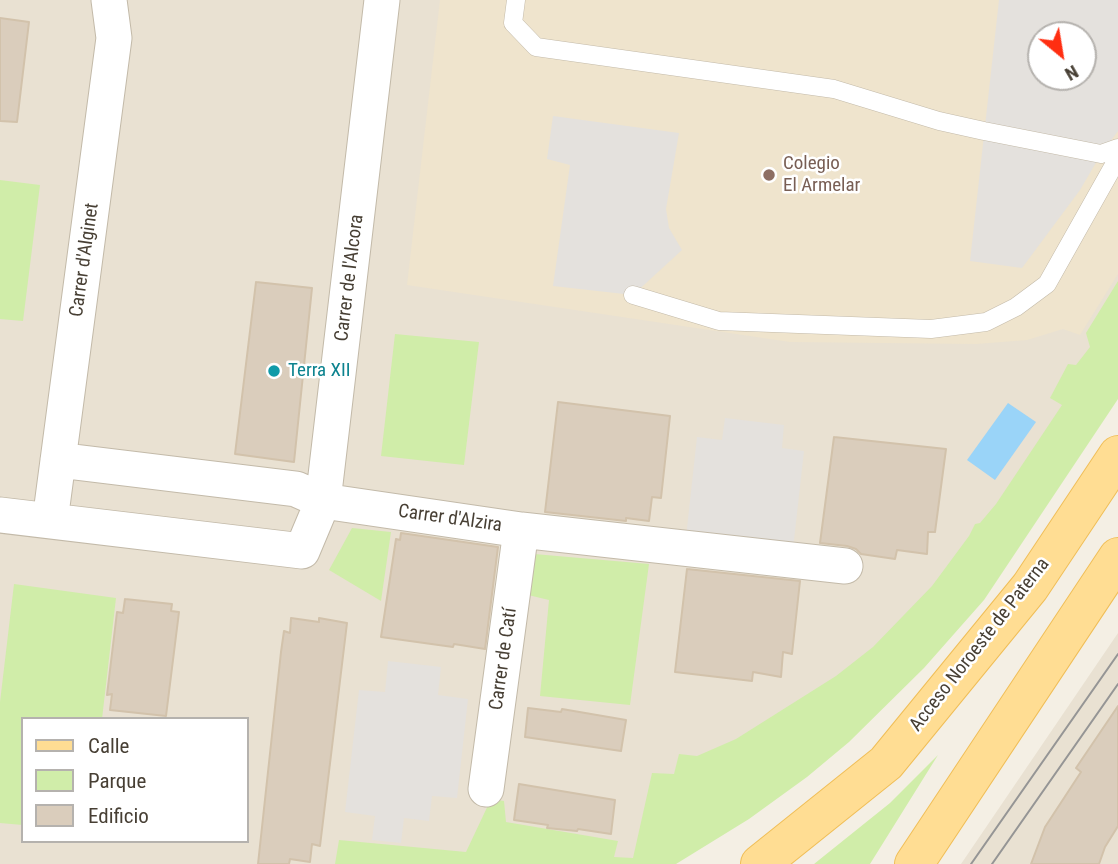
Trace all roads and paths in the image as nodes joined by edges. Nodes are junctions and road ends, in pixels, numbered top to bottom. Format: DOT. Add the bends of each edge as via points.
graph roads {
  1 [pos="109,0"];
  2 [pos="382,0"];
  3 [pos="516,0"];
  4 [pos="1118,148"];
  5 [pos="1118,158"];
  6 [pos="632,295"];
  7 [pos="1118,455"];
  8 [pos="58,460"];
  9 [pos="323,501"];
  10 [pos="0,515"];
  11 [pos="50,521"];
  12 [pos="521,530"];
  13 [pos="1118,557"];
  14 [pos="845,566"];
  15 [pos="486,789"];
  16 [pos="760,864"];
  17 [pos="914,864"];
  1 -- 8 [label="street, Carrer d'Alginet" via="114,38"];
  2 -- 9 [label="street, Carrer de l'Alcora"];
  3 -- 4 [label="lane" via="513,23 536,47 834,89 939,121 1101,155"];
  5 -- 6 [label="lane" via="1047,284 986,322 931,329 719,321"];
  7 -- 16 [label="main road, Acceso Noroeste de Paterna" via="1030,587 886,763"];
  8 -- 9 [label="street, Carrer d'Alzira" via="296,489"];
  8 -- 11 [label="street, Carrer d'Alginet"];
  9 -- 11 [label="street, Carrer de l'Alcora" via="302,551"];
  9 -- 12 [label="street, Carrer d'Alzira"];
  10 -- 11 [label="street"];
  12 -- 14 [label="street, Carrer d'Alzira"];
  12 -- 15 [label="street, Carrer de Catí"];
  13 -- 17 [label="main road"];
}
